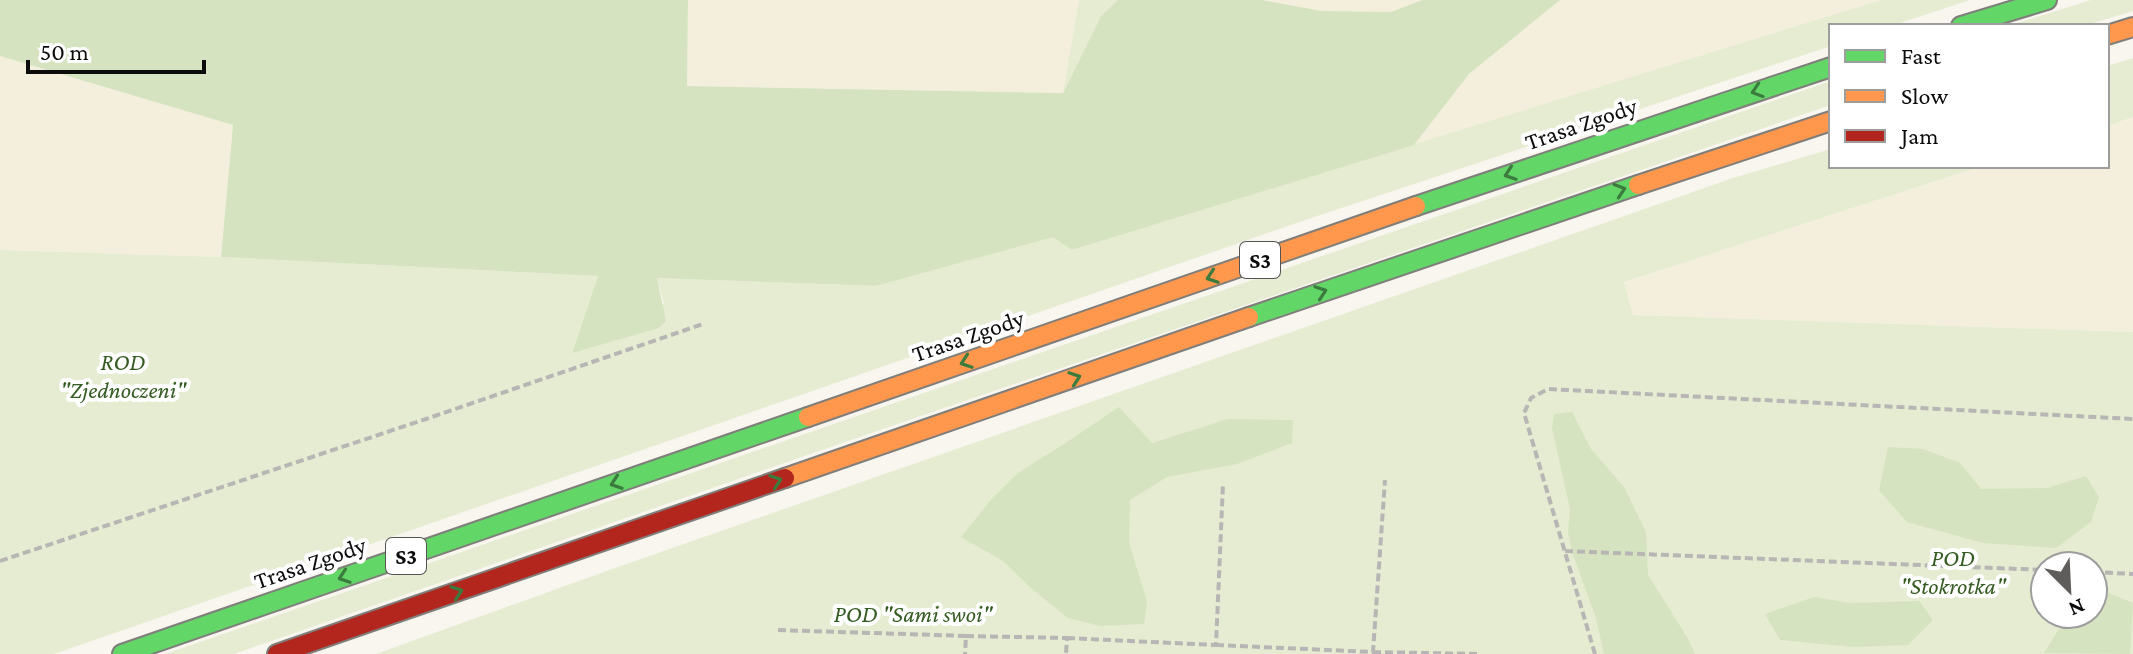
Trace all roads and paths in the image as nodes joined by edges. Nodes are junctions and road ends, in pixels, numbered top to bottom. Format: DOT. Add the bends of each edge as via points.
graph roads {
  1 [pos="2047,0"];
  2 [pos="1968,24"];
  3 [pos="2133,27"];
  4 [pos="2109,34"];
  5 [pos="1829,68"];
  6 [pos="1829,122"];
  7 [pos="703,324"];
  8 [pos="2133,419"];
  9 [pos="1385,480"];
  10 [pos="1223,484"];
  11 [pos="1565,551"];
  12 [pos="0,561"];
  13 [pos="2029,569"];
  14 [pos="2109,573"];
  15 [pos="2133,574"];
  16 [pos="778,630"];
  17 [pos="966,636"];
  18 [pos="1067,638"];
  19 [pos="1216,645"];
  20 [pos="1373,653"];
  21 [pos="122,654"];
  22 [pos="277,654"];
  23 [pos="965,654"];
  24 [pos="1066,654"];
  25 [pos="1477,654"];
  26 [pos="1595,654"];
  1 -- 2 [label="highway"];
  3 -- 4 [label="highway"];
  5 -- 21 [label="highway, Trasa Zgody / S3, one-way"];
  22 -- 6 [label="highway, S3, one-way" via="1479,237"];
  7 -- 12 [label="path"];
  8 -- 11 [label="path" via="1548,389 1531,398 1524,413"];
  9 -- 20 [label="path"];
  10 -- 19 [label="path"];
  11 -- 13 [label="path"];
  11 -- 26 [label="path"];
  14 -- 15 [label="path"];
  16 -- 17 [label="path"];
  17 -- 18 [label="path"];
  17 -- 23 [label="path"];
  18 -- 19 [label="path"];
  18 -- 24 [label="path"];
  19 -- 20 [label="path"];
  20 -- 25 [label="path"];
}
